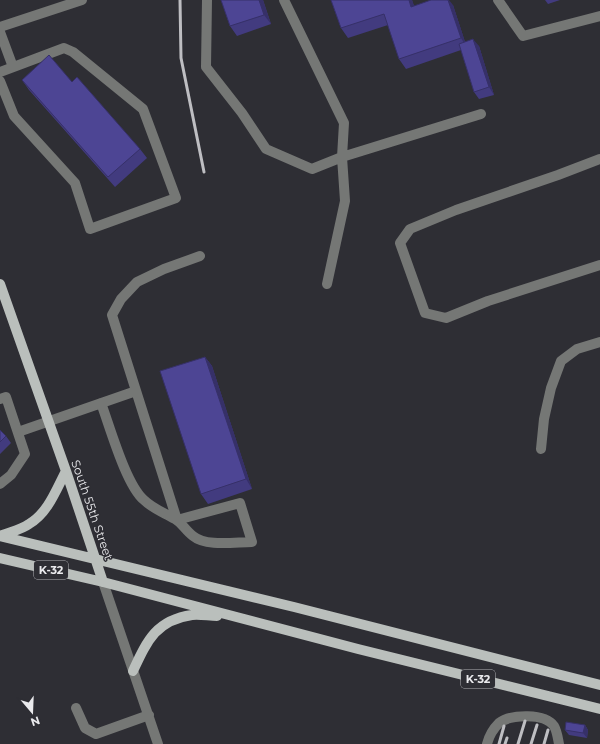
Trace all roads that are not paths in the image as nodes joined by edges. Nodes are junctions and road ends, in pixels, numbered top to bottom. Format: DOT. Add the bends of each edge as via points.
graph roads {
  1 [pos="82,0"];
  2 [pos="207,0"];
  3 [pos="284,0"];
  4 [pos="498,0"];
  5 [pos="600,16"];
  6 [pos="0,27"];
  7 [pos="0,32"];
  8 [pos="13,67"];
  9 [pos="0,72"];
  10 [pos="0,81"];
  11 [pos="481,114"];
  12 [pos="342,157"];
  13 [pos="600,159"];
  14 [pos="200,256"];
  15 [pos="600,265"];
  16 [pos="0,284"];
  17 [pos="327,284"];
  18 [pos="600,342"];
  19 [pos="136,391"];
  20 [pos="0,399"];
  21 [pos="101,403"];
  22 [pos="48,422"];
  23 [pos="18,432"];
  24 [pos="542,449"];
  25 [pos="66,472"];
  26 [pos="0,484"];
  27 [pos="177,520"];
  28 [pos="0,536"];
  29 [pos="0,558"];
  30 [pos="95,558"];
  31 [pos="103,582"];
  32 [pos="240,618"];
  33 [pos="133,671"];
  34 [pos="600,685"];
  35 [pos="76,708"];
  36 [pos="599,709"];
  37 [pos="149,715"];
  38 [pos="158,744"];
  39 [pos="487,744"];
  40 [pos="559,744"];
  1 -- 6 [label="street"];
  2 -- 12 [label="street" via="206,67 266,149 312,169"];
  3 -- 12 [label="street" via="344,123"];
  4 -- 5 [label="street" via="523,36"];
  7 -- 8 [label="street"];
  8 -- 9 [label="street"];
  8 -- 10 [label="street" via="64,48 73,52 143,109 176,198 90,229 74,183 14,116"];
  11 -- 12 [label="street"];
  12 -- 17 [label="street" via="344,201"];
  13 -- 15 [label="street" via="410,229 400,243 425,313 446,318 496,298"];
  14 -- 19 [label="street" via="137,282 121,299 112,315"];
  16 -- 22 [label="main road, South 55th Street"];
  18 -- 24 [label="street" via="578,349 561,361 551,388 544,419"];
  19 -- 21 [label="street"];
  19 -- 27 [label="street"];
  20 -- 23 [label="street" via="6,397"];
  21 -- 22 [label="street"];
  21 -- 27 [label="street" via="132,486 143,500"];
  22 -- 23 [label="street"];
  22 -- 25 [label="main road, South 55th Street"];
  23 -- 26 [label="street" via="25,454 11,475"];
  25 -- 28 [label="main road" via="41,515 29,525"];
  25 -- 30 [label="main road, South 55th Street"];
  27 -- 27 [label="street" via="240,503 252,542 205,542 193,537"];
  28 -- 30 [label="main road, K-32"];
  29 -- 31 [label="main road, K-32"];
  30 -- 31 [label="main road, South 55th Street"];
  30 -- 34 [label="main road, K-32"];
  31 -- 32 [label="main road, K-32"];
  31 -- 33 [label="street, South 55th Street"];
  32 -- 33 [label="main road" via="193,615 173,619 157,630 144,647"];
  32 -- 36 [label="main road, K-32"];
  33 -- 37 [label="street, South 55th Street"];
  35 -- 37 [label="street" via="85,728 96,734"];
  37 -- 38 [label="street, South 55th Street"];
  39 -- 40 [label="street" via="490,734 500,722 528,715 541,717 554,726"];
}
